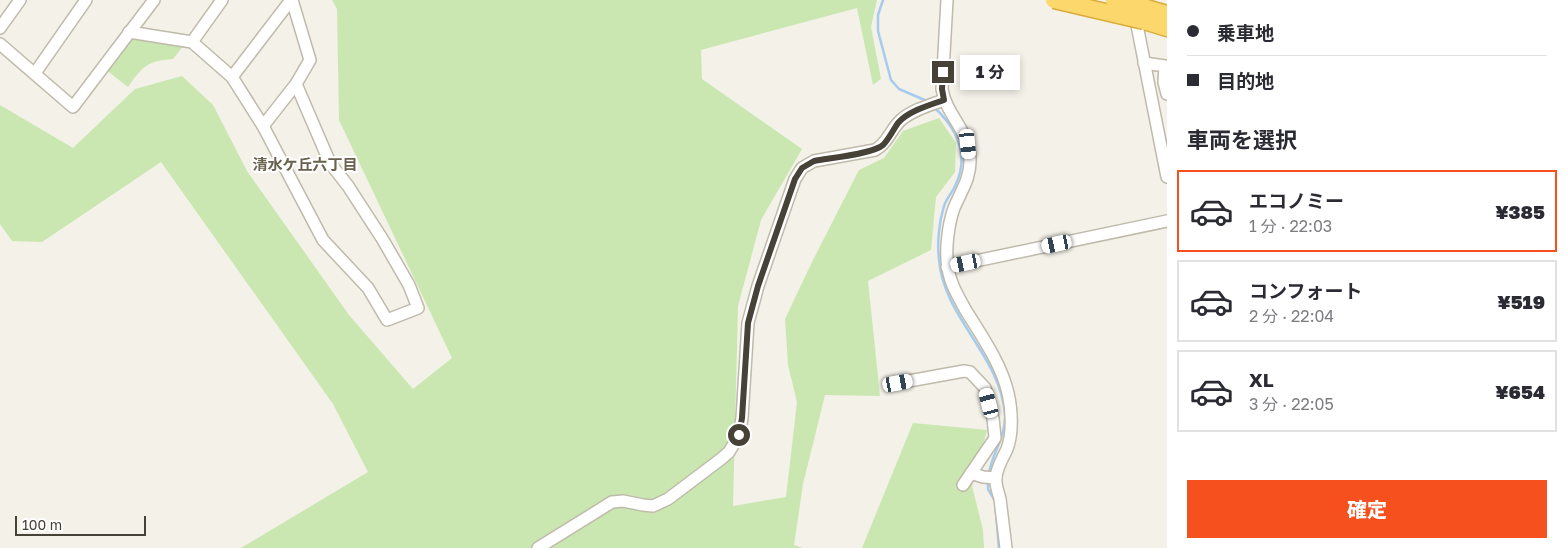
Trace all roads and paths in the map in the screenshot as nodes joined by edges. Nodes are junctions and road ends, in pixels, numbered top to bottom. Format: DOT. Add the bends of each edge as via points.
graph roads {
  1 [pos="20,0"];
  2 [pos="86,0"];
  3 [pos="222,0"];
  4 [pos="291,0"];
  5 [pos="947,0"];
  6 [pos="1054,0"];
  7 [pos="1114,0"];
  8 [pos="149,2"];
  9 [pos="1141,14"];
  10 [pos="1167,14"];
  11 [pos="0,28"];
  12 [pos="1167,28"];
  13 [pos="129,32"];
  14 [pos="1167,38"];
  15 [pos="192,42"];
  16 [pos="0,44"];
  17 [pos="1144,63"];
  18 [pos="35,73"];
  19 [pos="232,77"];
  20 [pos="296,84"];
  21 [pos="1167,94"];
  22 [pos="941,101"];
  23 [pos="263,126"];
  24 [pos="1167,177"];
  25 [pos="1167,221"];
  26 [pos="947,267"];
  27 [pos="898,383"];
  28 [pos="995,438"];
  29 [pos="1009,443"];
  30 [pos="971,474"];
  31 [pos="991,478"];
  32 [pos="963,485"];
  33 [pos="538,548"];
  34 [pos="1006,548"];
  1 -- 11 [label="street"];
  2 -- 18 [label="street"];
  3 -- 15 [label="street"];
  4 -- 19 [label="street"];
  4 -- 20 [label="street" via="310,60"];
  5 -- 22 [label="street"];
  6 -- 9 [label="highway, bridge" via="1121,16"];
  7 -- 9 [label="highway, bridge"];
  8 -- 13 [label="street"];
  9 -- 10 [label="highway"];
  9 -- 12 [label="highway"];
  9 -- 14 [label="highway"];
  9 -- 17 [label="street"];
  13 -- 15 [label="street"];
  13 -- 18 [label="street" via="73,107"];
  15 -- 19 [label="street"];
  16 -- 18 [label="street"];
  17 -- 21 [label="street" via="1165,66"];
  17 -- 24 [label="street"];
  19 -- 23 [label="street"];
  20 -- 23 [label="street"];
  20 -- 23 [label="street" via="330,163 383,240 409,284 418,308 388,320 368,288 323,240"];
  22 -- 26 [label="street" via="962,130 970,158 968,179 948,228"];
  22 -- 33 [label="street" via="899,121 882,146 875,150 814,161 798,173 775,233 748,323 742,418 739,435 729,452 668,499 653,506 612,502"];
  25 -- 26 [label="street"];
  26 -- 29 [label="street" via="954,289 1002,375 1011,416"];
  27 -- 28 [label="street" via="970,372 985,388"];
  28 -- 29 [label="street"];
  28 -- 30 [label="street"];
  29 -- 31 [label="street"];
  30 -- 31 [label="street"];
  30 -- 32 [label="street"];
  31 -- 34 [label="street" via="996,485"];
}
